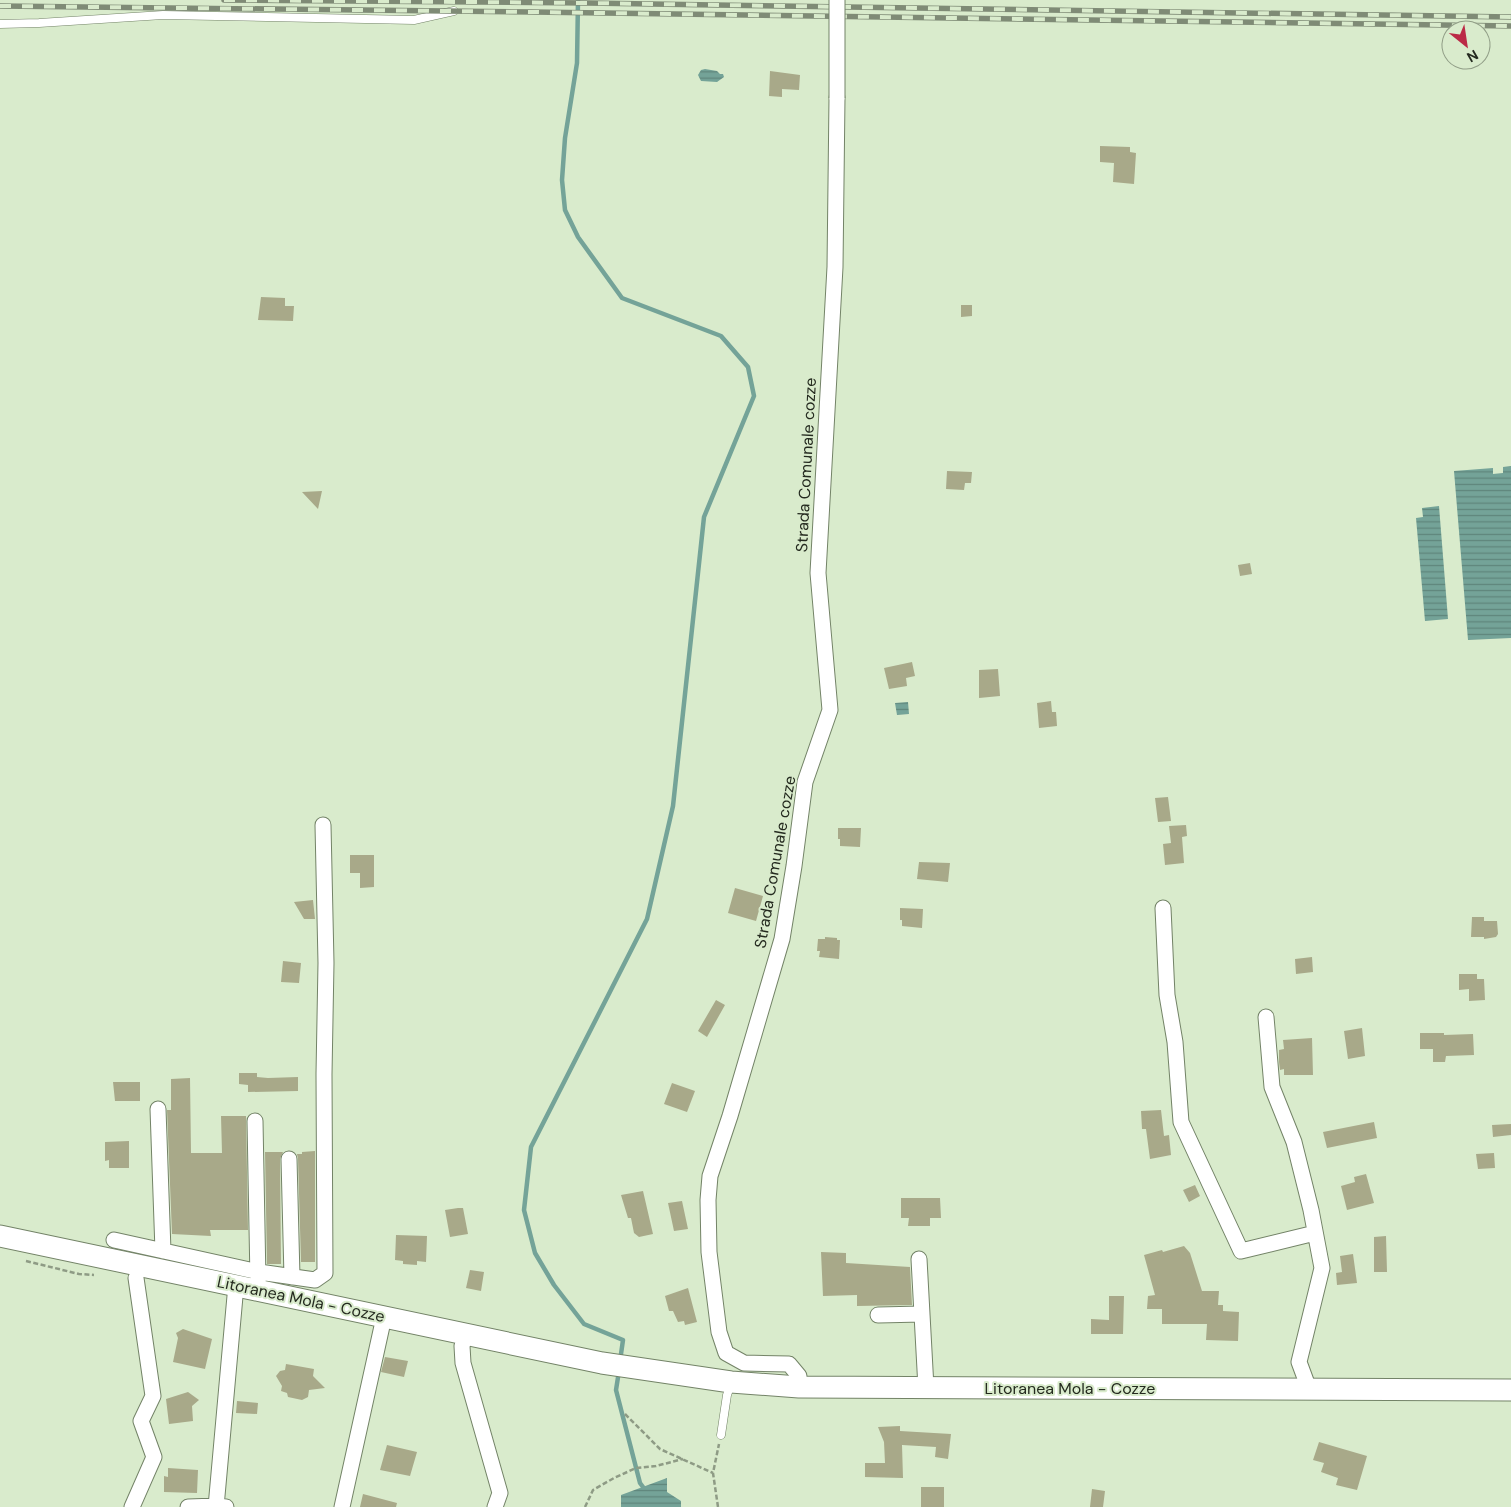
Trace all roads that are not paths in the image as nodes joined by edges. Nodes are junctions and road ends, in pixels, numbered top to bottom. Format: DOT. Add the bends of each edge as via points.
graph roads {
  1 [pos="837,0"];
  2 [pos="454,11"];
  3 [pos="0,24"];
  4 [pos="323,824"];
  5 [pos="1163,908"];
  6 [pos="1266,1017"];
  7 [pos="158,1109"];
  8 [pos="255,1121"];
  9 [pos="289,1159"];
  10 [pos="1315,1233"];
  11 [pos="0,1236"];
  12 [pos="114,1240"];
  13 [pos="163,1251"];
  14 [pos="920,1259"];
  15 [pos="292,1277"];
  16 [pos="136,1278"];
  17 [pos="258,1281"];
  18 [pos="236,1285"];
  19 [pos="922,1314"];
  20 [pos="878,1315"];
  21 [pos="384,1317"];
  22 [pos="466,1334"];
  23 [pos="731,1382"];
  24 [pos="799,1387"];
  25 [pos="926,1388"];
  26 [pos="1309,1389"];
  27 [pos="1511,1390"];
  28 [pos="720,1435"];
  29 [pos="132,1507"];
  30 [pos="188,1507"];
  31 [pos="219,1507"];
  32 [pos="342,1507"];
  33 [pos="495,1507"];
  1 -- 24 [label="street, Strada Comunale cozze, bridge" via="835,267 818,573 830,710 805,782 782,938 710,1176 708,1200 719,1332 726,1353 744,1363 789,1364 799,1376"];
  2 -- 3 [label="lane" via="414,20 163,15"];
  4 -- 15 [label="street" via="325,1272 315,1280"];
  5 -- 10 [label="street" via="1181,1122 1241,1252"];
  6 -- 10 [label="street" via="1272,1087 1294,1142"];
  7 -- 13 [label="street"];
  8 -- 17 [label="street"];
  9 -- 15 [label="street"];
  10 -- 26 [label="street" via="1322,1268 1299,1362"];
  11 -- 18 [label="street, Litoranea Mola - Cozze"];
  12 -- 13 [label="street"];
  13 -- 17 [label="street"];
  14 -- 19 [label="street"];
  15 -- 17 [label="street"];
  16 -- 29 [label="street" via="153,1396 141,1421 154,1457"];
  17 -- 18 [label="street, Litoranea Mola - Cozze"];
  17 -- 21 [label="street, Litoranea Mola - Cozze"];
  18 -- 31 [label="street"];
  19 -- 20 [label="street"];
  19 -- 25 [label="street"];
  21 -- 22 [label="street, Litoranea Mola - Cozze"];
  21 -- 32 [label="street"];
  22 -- 23 [label="street, Litoranea Mola - Cozze" via="631,1368"];
  22 -- 33 [label="street" via="462,1346 463,1363 500,1493"];
  23 -- 24 [label="street, Litoranea Mola - Cozze"];
  23 -- 28 [label="lane"];
  24 -- 25 [label="street, Litoranea Mola - Cozze"];
  25 -- 26 [label="street, Litoranea Mola - Cozze"];
  26 -- 27 [label="street, Litoranea Mola - Cozze"];
  30 -- 31 [label="street"];
}
